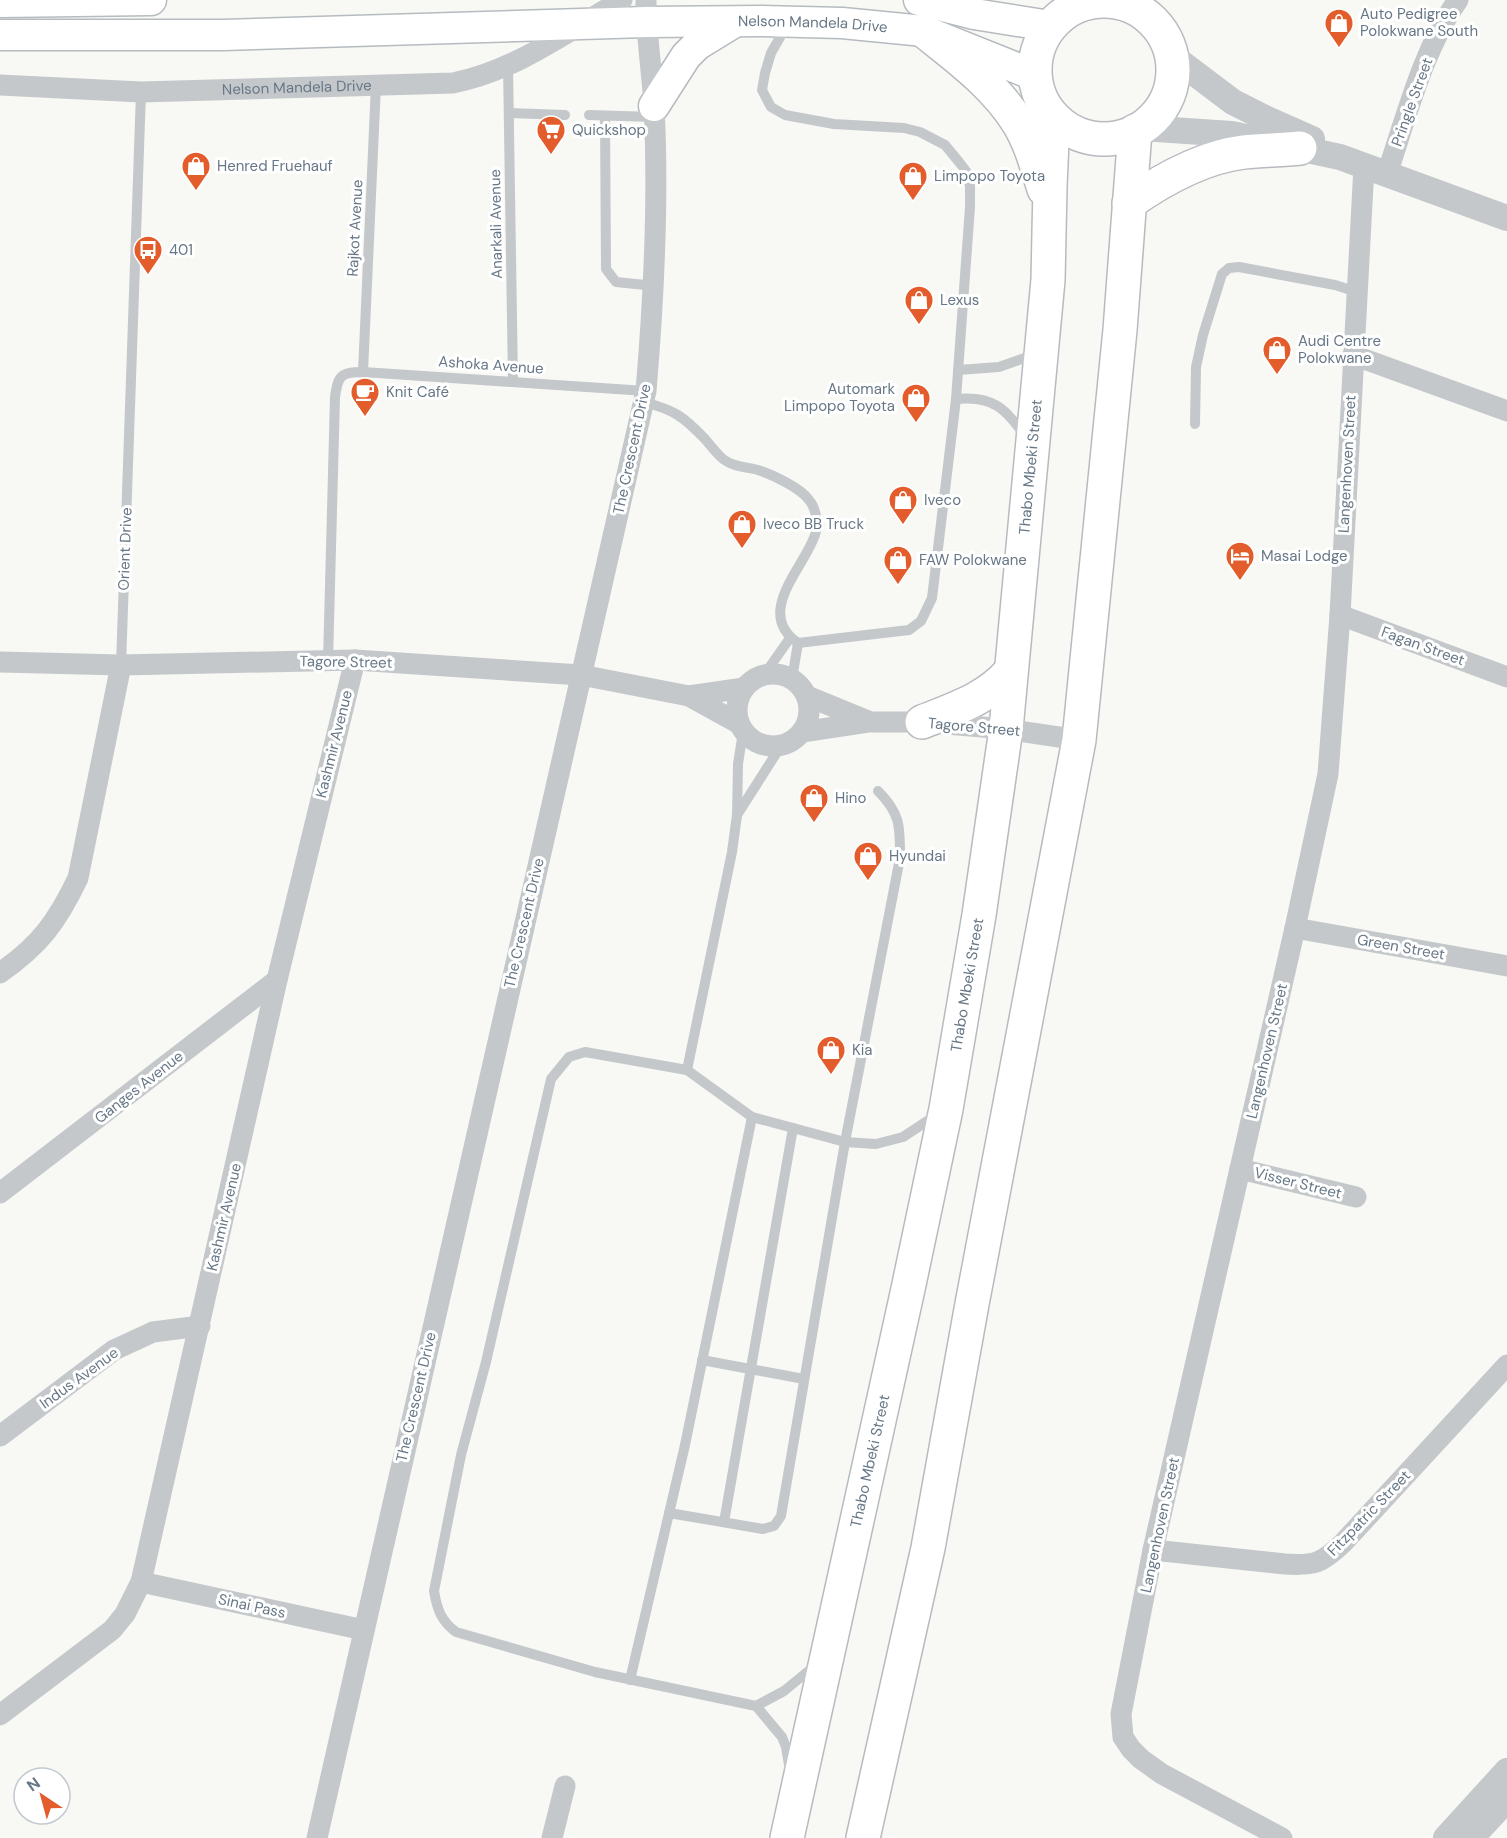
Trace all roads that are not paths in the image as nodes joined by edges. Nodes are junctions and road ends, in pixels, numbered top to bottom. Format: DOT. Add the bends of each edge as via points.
graph roads {
  1 [pos="151,0"];
  2 [pos="622,0"];
  3 [pos="1458,0"];
  4 [pos="0,2"];
  5 [pos="1148,9"];
  6 [pos="646,11"];
  7 [pos="1056,15"];
  8 [pos="922,16"];
  9 [pos="789,22"];
  10 [pos="733,23"];
  11 [pos="581,24"];
  12 [pos="0,35"];
  13 [pos="1172,56"];
  14 [pos="508,66"];
  15 [pos="1034,75"];
  16 [pos="0,85"];
  17 [pos="376,85"];
  18 [pos="141,92"];
  19 [pos="654,112"];
  20 [pos="509,113"];
  21 [pos="565,115"];
  22 [pos="589,115"];
  23 [pos="605,116"];
  24 [pos="1053,118"];
  25 [pos="1138,129"];
  26 [pos="1300,148"];
  27 [pos="1340,157"];
  28 [pos="1376,170"];
  29 [pos="1129,203"];
  30 [pos="1049,208"];
  31 [pos="1507,218"];
  32 [pos="655,286"];
  33 [pos="1357,292"];
  34 [pos="1041,351"];
  35 [pos="1353,355"];
  36 [pos="958,370"];
  37 [pos="363,372"];
  38 [pos="513,382"];
  39 [pos="645,396"];
  40 [pos="956,399"];
  41 [pos="1507,411"];
  42 [pos="1195,424"];
  43 [pos="1031,444"];
  44 [pos="1340,615"];
  45 [pos="794,640"];
  46 [pos="354,660"];
  47 [pos="328,661"];
  48 [pos="0,662"];
  49 [pos="121,665"];
  50 [pos="1010,672"];
  51 [pos="580,675"];
  52 [pos="764,675"];
  53 [pos="1507,676"];
  54 [pos="792,679"];
  55 [pos="744,688"];
  56 [pos="689,696"];
  57 [pos="807,696"];
  58 [pos="868,722"];
  59 [pos="922,722"];
  60 [pos="741,728"];
  61 [pos="1006,729"];
  62 [pos="802,732"];
  63 [pos="1079,740"];
  64 [pos="781,746"];
  65 [pos="878,791"];
  66 [pos="737,815"];
  67 [pos="1295,928"];
  68 [pos="1507,966"];
  69 [pos="0,973"];
  70 [pos="277,980"];
  71 [pos="687,1070"];
  72 [pos="946,1109"];
  73 [pos="752,1117"];
  74 [pos="793,1128"];
  75 [pos="845,1142"];
  76 [pos="1240,1169"];
  77 [pos="0,1193"];
  78 [pos="1356,1197"];
  79 [pos="200,1326"];
  80 [pos="702,1360"];
  81 [pos="1507,1365"];
  82 [pos="751,1369"];
  83 [pos="804,1379"];
  84 [pos="0,1436"];
  85 [pos="669,1513"];
  86 [pos="724,1522"];
  87 [pos="1153,1550"];
  88 [pos="141,1582"];
  89 [pos="364,1630"];
  90 [pos="826,1656"];
  91 [pos="630,1680"];
  92 [pos="756,1706"];
  93 [pos="0,1715"];
  94 [pos="1507,1771"];
  95 [pos="565,1786"];
  96 [pos="1507,1799"];
  97 [pos="794,1801"];
  98 [pos="317,1838"];
  99 [pos="552,1838"];
  100 [pos="787,1838"];
  101 [pos="863,1838"];
  102 [pos="1282,1838"];
  103 [pos="1446,1838"];
  104 [pos="1471,1838"];
  1 -- 4 [label="main road"];
  2 -- 11 [label="street, Nelson Mandela Drive"];
  3 -- 28 [label="street, Pringle Street" via="1446,17"];
  5 -- 7 [label="main road" via="1099,1"];
  5 -- 13 [label="main road"];
  6 -- 10 [label="main road, Nelson Mandela Drive"];
  6 -- 11 [label="main road, Nelson Mandela Drive"];
  6 -- 19 [label="street, The Crescent Drive"];
  7 -- 8 [label="main road, Nelson Mandela Drive"];
  7 -- 15 [label="main road" via="1041,41"];
  8 -- 9 [label="main road, Nelson Mandela Drive" via="843,23"];
  8 -- 15 [label="main road, Nelson Mandela Drive"];
  8 -- 30 [label="main road" via="1008,107 1035,160"];
  9 -- 10 [label="main road, Nelson Mandela Drive"];
  9 -- 36 [label="lane" via="771,53 765,73 762,90 771,107 785,115 834,124 920,132 945,146 966,171 970,207"];
  10 -- 19 [label="main road" via="686,56"];
  11 -- 12 [label="main road, Nelson Mandela Drive" via="224,35"];
  11 -- 14 [label="street, Nelson Mandela Drive"];
  13 -- 25 [label="main road" via="1170,89 1153,117"];
  13 -- 27 [label="street" via="1233,102 1309,137"];
  14 -- 17 [label="street, Nelson Mandela Drive" via="453,83"];
  14 -- 20 [label="lane, Anarkali Avenue"];
  15 -- 24 [label="main road"];
  16 -- 18 [label="street, Nelson Mandela Drive"];
  17 -- 18 [label="street, Nelson Mandela Drive"];
  17 -- 37 [label="lane, Rajkot Avenue"];
  18 -- 49 [label="lane, Orient Drive"];
  19 -- 23 [label="lane"];
  19 -- 32 [label="street, The Crescent Drive"];
  20 -- 21 [label="lane"];
  20 -- 38 [label="lane, Anarkali Avenue"];
  22 -- 23 [label="lane"];
  23 -- 32 [label="lane" via="606,269 616,282"];
  24 -- 25 [label="main road" via="1067,129 1092,138 1119,137"];
  24 -- 30 [label="main road, Thabo Mbeki Street"];
  25 -- 26 [label="street" via="1232,134"];
  25 -- 29 [label="main road"];
  26 -- 27 [label="street"];
  26 -- 29 [label="main road" via="1242,152 1215,159 1154,185"];
  27 -- 28 [label="street"];
  28 -- 31 [label="street"];
  28 -- 33 [label="street, Langenhoven Street"];
  29 -- 63 [label="main road"];
  30 -- 34 [label="main road, Thabo Mbeki Street" via="1048,280"];
  32 -- 39 [label="street, The Crescent Drive"];
  33 -- 35 [label="street, Langenhoven Street"];
  33 -- 42 [label="lane" via="1239,267 1226,270 1196,367"];
  34 -- 36 [label="lane" via="999,367"];
  34 -- 43 [label="main road, Thabo Mbeki Street"];
  35 -- 41 [label="street"];
  35 -- 44 [label="street, Langenhoven Street"];
  36 -- 40 [label="lane"];
  37 -- 38 [label="lane, Ashoka Avenue"];
  37 -- 47 [label="lane, Ashoka Avenue" via="346,373 337,382 335,397"];
  38 -- 39 [label="lane, Ashoka Avenue"];
  39 -- 45 [label="lane, Ashoka Avenue" via="679,415 724,460 759,471 798,489 809,499 816,513 816,533 783,594 781,610 782,628"];
  39 -- 51 [label="street, The Crescent Drive"];
  40 -- 43 [label="lane" via="970,397 995,403 1007,411"];
  40 -- 45 [label="lane" via="932,598 921,621 909,630"];
  43 -- 50 [label="main road, Thabo Mbeki Street"];
  44 -- 53 [label="street, Fagan Street"];
  44 -- 67 [label="street, Langenhoven Street" via="1328,774"];
  45 -- 52 [label="lane"];
  45 -- 54 [label="lane"];
  46 -- 47 [label="street, Tagore Street"];
  46 -- 51 [label="street, Tagore Street"];
  46 -- 70 [label="street, Kashmir Avenue"];
  47 -- 49 [label="street, Tagore Street"];
  48 -- 49 [label="street, Tagore Street"];
  49 -- 69 [label="street, Orient Drive" via="78,878 50,930"];
  50 -- 59 [label="main road" via="987,694"];
  50 -- 61 [label="main road, Thabo Mbeki Street"];
  51 -- 56 [label="street, Tagore Street"];
  51 -- 89 [label="street, The Crescent Drive"];
  52 -- 54 [label="street"];
  52 -- 55 [label="street, Tagore Street"];
  54 -- 57 [label="street, Tagore Street"];
  55 -- 56 [label="street, Tagore Street"];
  55 -- 60 [label="street" via="736,705"];
  56 -- 60 [label="street, Tagore Street"];
  57 -- 58 [label="street, Tagore Street"];
  57 -- 62 [label="street" via="809,715"];
  58 -- 59 [label="street, Tagore Street"];
  58 -- 62 [label="street, Tagore Street"];
  59 -- 61 [label="street, Tagore Street"];
  60 -- 64 [label="street, Tagore Street" via="760,745"];
  60 -- 66 [label="lane"];
  61 -- 63 [label="street, Tagore Street"];
  61 -- 72 [label="main road, Thabo Mbeki Street"];
  62 -- 64 [label="street, Tagore Street"];
  63 -- 101 [label="main road" via="928,1548"];
  64 -- 66 [label="lane"];
  65 -- 75 [label="lane" via="898,818 900,858"];
  66 -- 71 [label="lane"];
  67 -- 68 [label="street, Green Street"];
  67 -- 76 [label="street, Langenhoven Street"];
  70 -- 77 [label="street, Ganges Avenue"];
  70 -- 79 [label="street, Kashmir Avenue"];
  71 -- 73 [label="lane"];
  71 -- 91 [label="lane" via="585,1052 569,1057 551,1079 461,1455 434,1591 441,1617 456,1632"];
  72 -- 75 [label="lane" via="903,1137 876,1144"];
  72 -- 90 [label="main road, Thabo Mbeki Street"];
  73 -- 74 [label="lane"];
  73 -- 80 [label="lane"];
  74 -- 75 [label="lane"];
  74 -- 82 [label="lane"];
  75 -- 83 [label="lane"];
  76 -- 78 [label="street, Visser Street"];
  76 -- 87 [label="street, Langenhoven Street"];
  79 -- 84 [label="street, Indus Avenue" via="153,1332 114,1350"];
  79 -- 88 [label="street, Kashmir Avenue"];
  80 -- 82 [label="lane"];
  80 -- 85 [label="lane"];
  81 -- 87 [label="street, Fitzpatric Street" via="1343,1543 1318,1563 1286,1564"];
  82 -- 83 [label="lane"];
  82 -- 86 [label="lane"];
  83 -- 86 [label="lane" via="781,1516 774,1526 763,1529"];
  85 -- 86 [label="lane"];
  85 -- 91 [label="lane"];
  87 -- 102 [label="street, Langenhoven Street" via="1121,1714 1123,1737 1136,1755 1162,1774"];
  88 -- 89 [label="street, Sinai Pass"];
  88 -- 93 [label="street, Kashmir Avenue" via="112,1630"];
  89 -- 98 [label="street, The Crescent Drive"];
  90 -- 92 [label="lane" via="784,1691"];
  90 -- 97 [label="main road, Thabo Mbeki Street"];
  91 -- 92 [label="lane"];
  92 -- 97 [label="lane" via="773,1724 786,1747"];
  94 -- 103 [label="street"];
  95 -- 99 [label="street"];
  96 -- 104 [label="street"];
  97 -- 100 [label="main road, Thabo Mbeki Street"];
}
